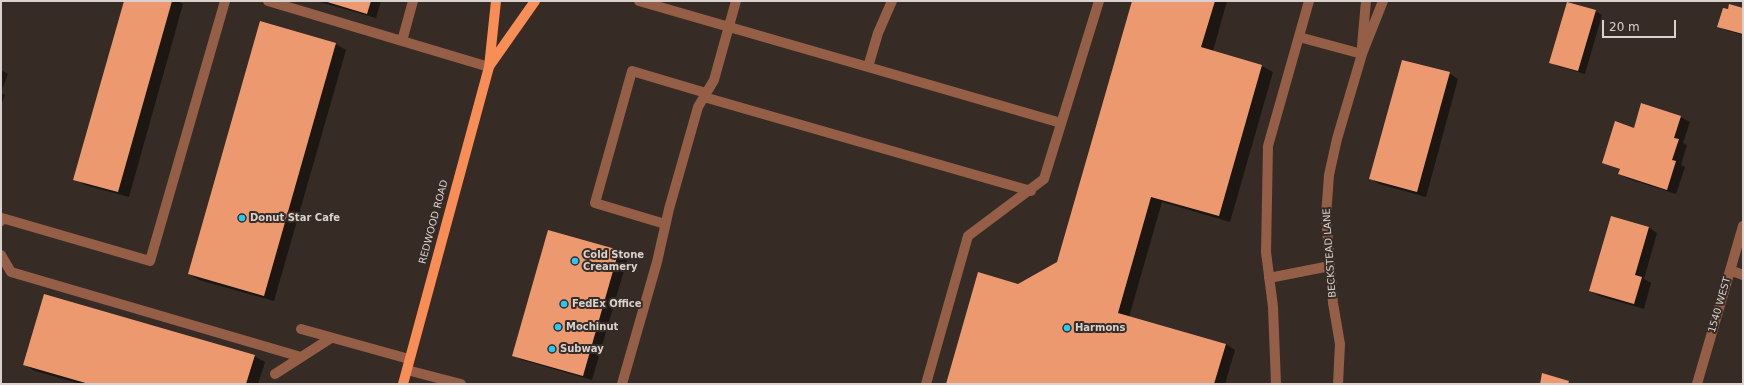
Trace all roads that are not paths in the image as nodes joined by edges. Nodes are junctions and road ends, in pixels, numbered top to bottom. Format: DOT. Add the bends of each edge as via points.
graph roads {
  1 [pos="225,1"];
  2 [pos="268,1"];
  3 [pos="414,1"];
  4 [pos="496,1"];
  5 [pos="535,1"];
  6 [pos="639,1"];
  7 [pos="736,1"];
  8 [pos="892,1"];
  9 [pos="1099,1"];
  10 [pos="1309,1"];
  11 [pos="1366,1"];
  12 [pos="1383,1"];
  13 [pos="729,28"];
  14 [pos="1299,37"];
  15 [pos="402,41"];
  16 [pos="1362,54"];
  17 [pos="489,67"];
  18 [pos="868,67"];
  19 [pos="705,95"];
  20 [pos="1061,123"];
  21 [pos="1031,191"];
  22 [pos="1,221"];
  23 [pos="665,224"];
  24 [pos="1743,226"];
  25 [pos="1,255"];
  26 [pos="1330,266"];
  27 [pos="1730,270"];
  28 [pos="1743,275"];
  29 [pos="1269,278"];
  30 [pos="300,329"];
  31 [pos="330,338"];
  32 [pos="301,357"];
  33 [pos="409,359"];
  34 [pos="406,370"];
  35 [pos="275,374"];
  36 [pos="403,384"];
  37 [pos="461,384"];
  38 [pos="622,384"];
  39 [pos="926,384"];
  40 [pos="1276,384"];
  41 [pos="1338,384"];
  42 [pos="1697,384"];
  1 -- 22 [label="street" via="150,261 2,218"];
  2 -- 15 [label="street"];
  3 -- 15 [label="street"];
  4 -- 17 [label="main road, REDWOOD ROAD"];
  5 -- 17 [label="main road, REDWOOD ROAD"];
  6 -- 13 [label="street"];
  7 -- 13 [label="street"];
  8 -- 18 [label="street" via="878,33"];
  9 -- 20 [label="street"];
  10 -- 14 [label="street"];
  11 -- 16 [label="street, BECKSTEAD LANE"];
  12 -- 16 [label="street, BECKSTEAD LANE"];
  13 -- 18 [label="street"];
  13 -- 19 [label="street" via="714,80"];
  14 -- 16 [label="street"];
  14 -- 29 [label="street" via="1268,146 1266,252"];
  15 -- 17 [label="street"];
  16 -- 26 [label="street, BECKSTEAD LANE" via="1329,175 1326,216"];
  17 -- 33 [label="main road, REDWOOD ROAD"];
  18 -- 20 [label="street"];
  19 -- 21 [label="street"];
  19 -- 23 [label="street" via="698,107"];
  19 -- 23 [label="street" via="632,72 595,203"];
  20 -- 21 [label="street" via="1044,179"];
  21 -- 39 [label="street" via="968,236"];
  23 -- 38 [label="street" via="657,262"];
  24 -- 27 [label="street, 1540 WEST"];
  25 -- 32 [label="street" via="11,272"];
  26 -- 29 [label="street"];
  26 -- 41 [label="street, BECKSTEAD LANE" via="1340,344"];
  27 -- 28 [label="street"];
  27 -- 42 [label="street, 1540 WEST"];
  29 -- 40 [label="street" via="1273,307"];
  30 -- 31 [label="street"];
  31 -- 32 [label="street"];
  31 -- 33 [label="street"];
  32 -- 35 [label="street"];
  33 -- 34 [label="main road, REDWOOD ROAD"];
  34 -- 36 [label="main road, REDWOOD ROAD"];
  34 -- 37 [label="street"];
}
